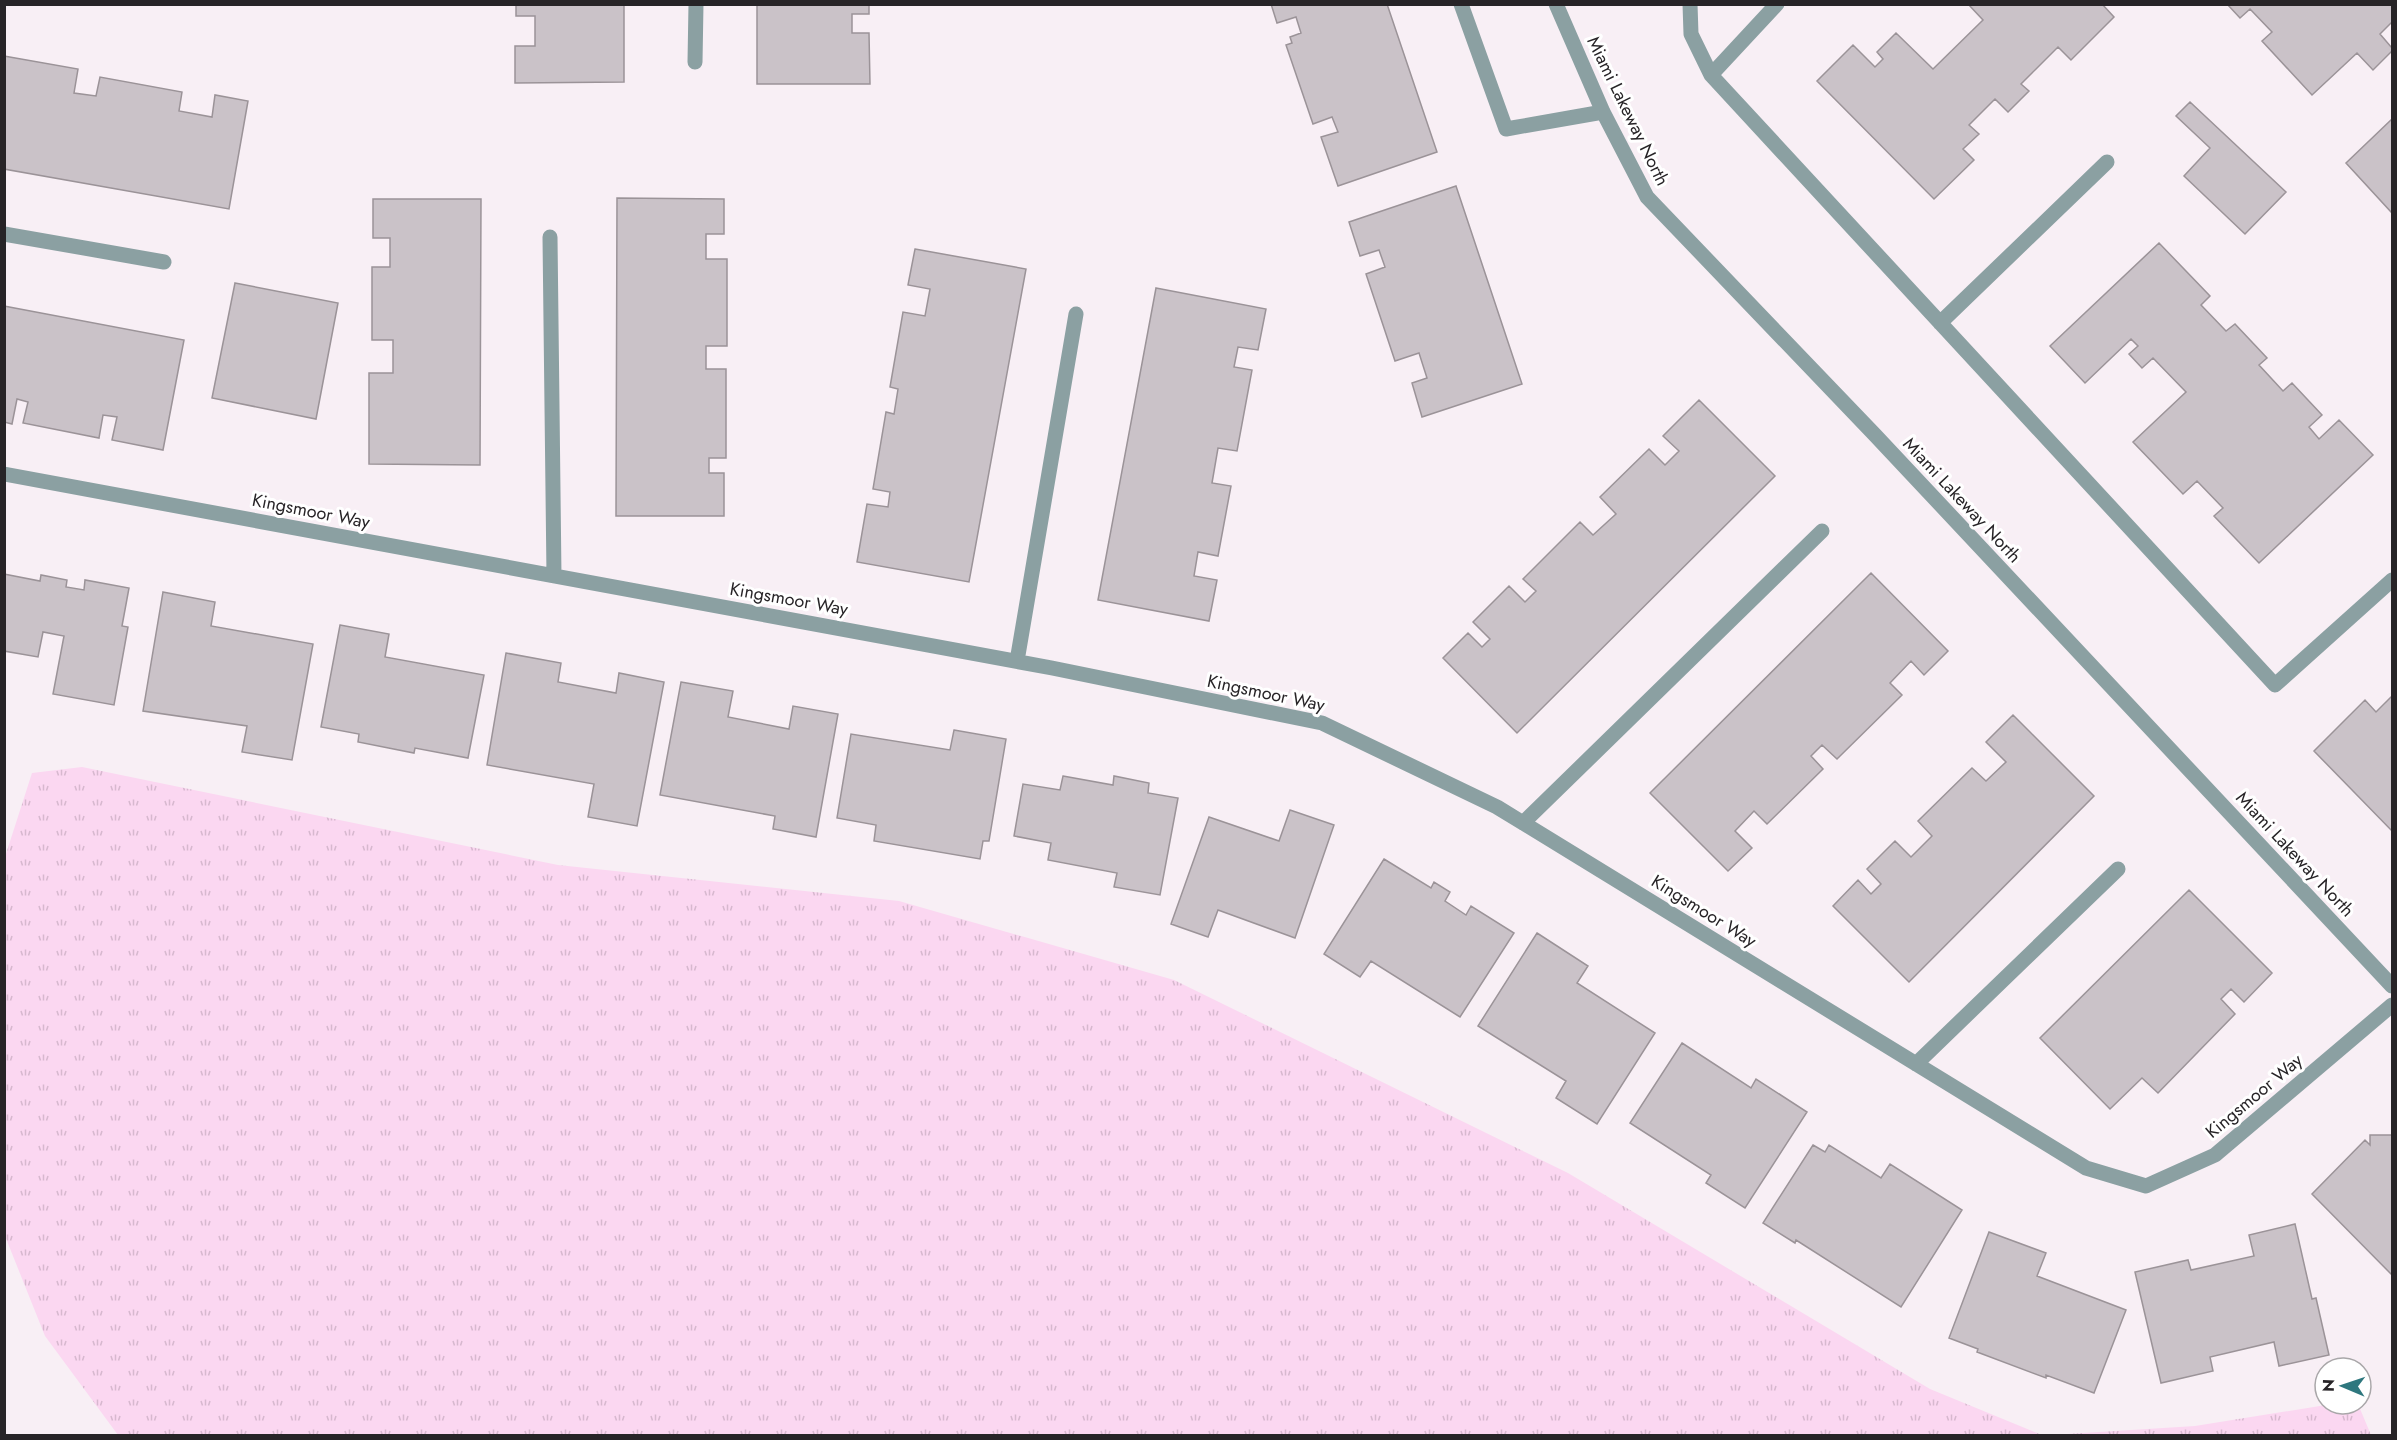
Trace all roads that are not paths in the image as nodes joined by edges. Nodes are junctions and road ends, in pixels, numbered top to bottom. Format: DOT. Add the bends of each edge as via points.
graph roads {
  1 [pos="696,4"];
  2 [pos="1461,4"];
  3 [pos="1556,4"];
  4 [pos="1690,4"];
  5 [pos="1777,4"];
  6 [pos="695,62"];
  7 [pos="1711,75"];
  8 [pos="1604,112"];
  9 [pos="2107,162"];
  10 [pos="4,234"];
  11 [pos="550,237"];
  12 [pos="164,262"];
  13 [pos="1076,314"];
  14 [pos="1940,323"];
  15 [pos="4,474"];
  16 [pos="1822,531"];
  17 [pos="554,576"];
  18 [pos="2392,580"];
  19 [pos="1017,662"];
  20 [pos="1523,823"];
  21 [pos="2118,869"];
  22 [pos="2392,986"];
  23 [pos="2392,1005"];
  24 [pos="1916,1064"];
  1 -- 6 [label="street"];
  2 -- 8 [label="street" via="1506,129"];
  3 -- 8 [label="street, Miami Lakeway North"];
  4 -- 7 [label="street" via="1691,34"];
  5 -- 7 [label="street"];
  7 -- 14 [label="street"];
  8 -- 22 [label="street, Miami Lakeway North" via="1647,197"];
  9 -- 14 [label="street"];
  10 -- 12 [label="street"];
  11 -- 17 [label="street"];
  13 -- 19 [label="street"];
  14 -- 18 [label="street" via="2275,685"];
  15 -- 17 [label="street, Kingsmoor Way"];
  16 -- 20 [label="street"];
  17 -- 19 [label="street, Kingsmoor Way"];
  19 -- 20 [label="street, Kingsmoor Way" via="1322,723"];
  20 -- 24 [label="street, Kingsmoor Way"];
  21 -- 24 [label="street"];
  23 -- 24 [label="street, Kingsmoor Way" via="2214,1155 2146,1186 2086,1168"];
}
